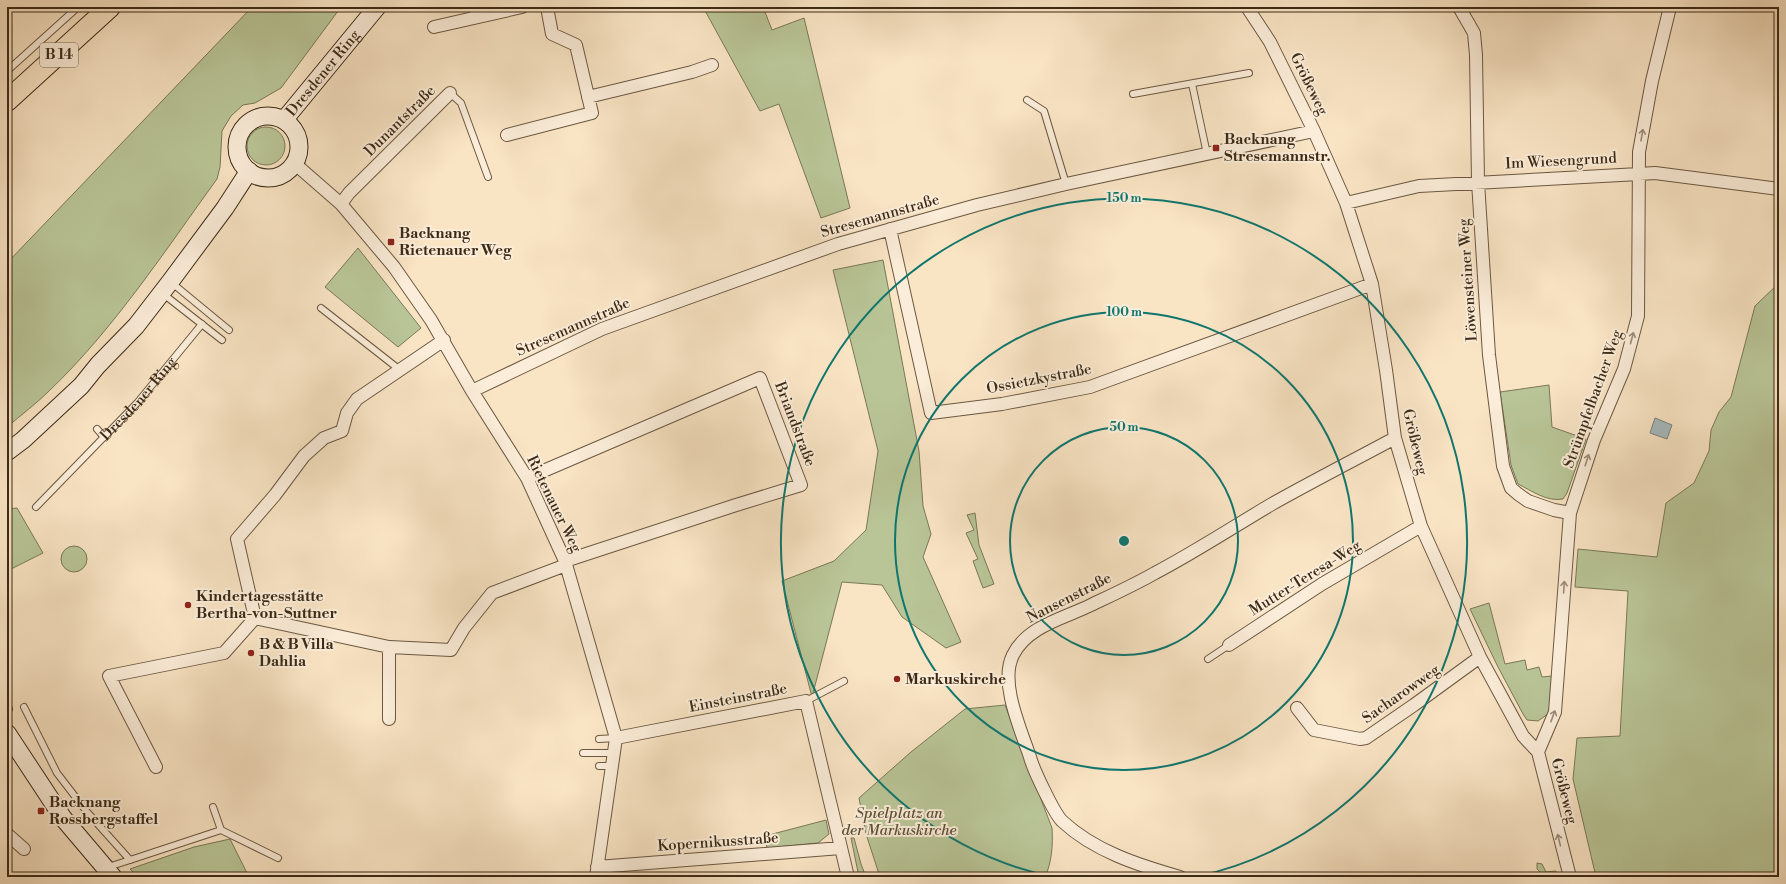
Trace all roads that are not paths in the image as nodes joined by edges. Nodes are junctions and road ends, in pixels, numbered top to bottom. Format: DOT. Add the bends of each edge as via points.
graph roads {
  1 [pos="78,7"];
  2 [pos="110,7"];
  3 [pos="377,7"];
  4 [pos="522,7"];
  5 [pos="547,7"];
  6 [pos="1247,7"];
  7 [pos="1670,7"];
  8 [pos="1459,11"];
  9 [pos="473,13"];
  10 [pos="434,27"];
  11 [pos="712,64"];
  12 [pos="7,71"];
  13 [pos="1249,73"];
  14 [pos="1192,84"];
  15 [pos="450,93"];
  16 [pos="1133,94"];
  17 [pos="588,97"];
  18 [pos="1027,100"];
  19 [pos="7,101"];
  20 [pos="284,120"];
  21 [pos="1314,131"];
  22 [pos="506,135"];
  23 [pos="1207,154"];
  24 [pos="294,163"];
  25 [pos="249,171"];
  26 [pos="1639,174"];
  27 [pos="488,177"];
  28 [pos="1478,182"];
  29 [pos="1066,184"];
  30 [pos="1779,189"];
  31 [pos="1346,203"];
  32 [pos="341,204"];
  33 [pos="890,229"];
  34 [pos="1372,284"];
  35 [pos="166,288"];
  36 [pos="321,308"];
  37 [pos="202,324"];
  38 [pos="229,330"];
  39 [pos="222,340"];
  40 [pos="444,340"];
  41 [pos="400,370"];
  42 [pos="472,391"];
  43 [pos="97,429"];
  44 [pos="104,437"];
  45 [pos="1395,438"];
  46 [pos="7,452"];
  47 [pos="527,478"];
  48 [pos="36,507"];
  49 [pos="1570,513"];
  50 [pos="1421,526"];
  51 [pos="566,563"];
  52 [pos="255,618"];
  53 [pos="1229,645"];
  54 [pos="389,647"];
  55 [pos="1480,657"];
  56 [pos="1208,659"];
  57 [pos="844,681"];
  58 [pos="806,700"];
  59 [pos="7,703"];
  60 [pos="24,707"];
  61 [pos="1297,708"];
  62 [pos="7,710"];
  63 [pos="390,719"];
  64 [pos="7,733"];
  65 [pos="616,738"];
  66 [pos="599,739"];
  67 [pos="1538,752"];
  68 [pos="583,753"];
  69 [pos="614,753"];
  70 [pos="599,766"];
  71 [pos="613,766"];
  72 [pos="156,767"];
  73 [pos="213,807"];
  74 [pos="221,830"];
  75 [pos="7,834"];
  76 [pos="841,848"];
  77 [pos="24,849"];
  78 [pos="278,858"];
  79 [pos="130,860"];
  80 [pos="596,872"];
  81 [pos="109,873"];
  82 [pos="848,877"];
  83 [pos="1180,877"];
  84 [pos="1570,877"];
  1 -- 12 [label="lane"];
  2 -- 19 [label="main road, B 14"];
  3 -- 20 [label="street, Dresdener Ring"];
  4 -- 9 [label="street"];
  5 -- 17 [label="street" via="552,34 576,45"];
  6 -- 21 [label="street, Größeweg" via="1270,42"];
  26 -- 7 [label="street, Strümpfelbacher Weg, one-way" via="1639,152 1652,81"];
  8 -- 28 [label="street, Löwensteiner Weg" via="1470,32 1474,33"];
  9 -- 10 [label="street"];
  11 -- 17 [label="street" via="692,72"];
  13 -- 14 [label="lane"];
  14 -- 16 [label="lane"];
  14 -- 23 [label="lane"];
  15 -- 27 [label="lane, Dunantstraße" via="461,103"];
  15 -- 32 [label="street, Dunantstraße"];
  17 -- 22 [label="street" via="592,113"];
  18 -- 29 [label="lane" via="1044,111"];
  20 -- 24 [label="street, Dresdener Ring" via="291,126 298,139 298,153"];
  20 -- 25 [label="street, Dresdener Ring" via="264,116 246,124 240,132 237,152"];
  21 -- 23 [label="street, Stresemannstraße"];
  21 -- 31 [label="street, Größeweg"];
  23 -- 29 [label="street, Stresemannstraße"];
  24 -- 25 [label="street" via="280,175 270,177"];
  24 -- 32 [label="street, Rietenauer Weg"];
  25 -- 35 [label="street"];
  26 -- 28 [label="street, Im Wiesengrund"];
  26 -- 30 [label="street, Im Wiesengrund" via="1670,175"];
  49 -- 26 [label="street, Strümpfelbacher Weg, one-way" via="1594,440 1624,368 1638,316"];
  28 -- 31 [label="street, Im Wiesengrund" via="1419,186"];
  28 -- 49 [label="street, Löwensteiner Weg" via="1489,355 1504,466 1512,488 1518,494 1535,503"];
  29 -- 33 [label="street, Stresemannstraße"];
  31 -- 34 [label="street, Größeweg"];
  32 -- 40 [label="street, Rietenauer Weg" via="394,267"];
  33 -- 34 [label="street, Ossietzkystraße" via="931,412 1002,404 1090,387"];
  33 -- 42 [label="street, Stresemannstraße" via="833,246 602,329"];
  34 -- 45 [label="street, Größeweg"];
  35 -- 37 [label="lane"];
  35 -- 38 [label="lane"];
  35 -- 46 [label="street" via="136,326 81,386"];
  36 -- 41 [label="lane"];
  37 -- 39 [label="lane"];
  37 -- 44 [label="lane, Dresdener Ring" via="138,402"];
  40 -- 41 [label="street"];
  40 -- 42 [label="street, Rietenauer Weg"];
  41 -- 52 [label="street" via="357,399 347,413 342,431 324,438 304,456 237,539"];
  42 -- 47 [label="street, Rietenauer Weg"];
  43 -- 44 [label="lane"];
  44 -- 48 [label="lane, Dresdener Ring"];
  45 -- 50 [label="street, Größeweg"];
  45 -- 83 [label="street, Nansenstraße" via="1275,503 1155,573 1052,622 1023,642 1013,655 1008,671 1010,692 1033,768 1060,820 1089,841 1115,855"];
  47 -- 51 [label="street, Rietenauer Weg"];
  47 -- 51 [label="street, Briandstraße" via="760,378 802,486 733,506"];
  67 -- 49 [label="street, Strümpfelbacher Weg, one-way" via="1555,712"];
  50 -- 53 [label="street, Mutter-Teresa-Weg" via="1322,584"];
  50 -- 55 [label="street, Größeweg"];
  51 -- 54 [label="street" via="492,593 464,628 451,650"];
  51 -- 65 [label="street, Rietenauer Weg" via="594,670"];
  52 -- 54 [label="street"];
  52 -- 72 [label="street" via="224,653 109,676"];
  53 -- 56 [label="lane, Mutter-Teresa-Weg"];
  54 -- 63 [label="street"];
  55 -- 61 [label="street, Sacharowweg" via="1366,738 1314,730"];
  55 -- 67 [label="street, Größeweg" via="1522,736"];
  57 -- 58 [label="lane"];
  58 -- 65 [label="street, Einsteinstraße" via="765,705"];
  58 -- 76 [label="street, Einsteinstraße"];
  59 -- 62 [label="lane"];
  60 -- 79 [label="lane" via="57,774"];
  64 -- 81 [label="street" via="63,818"];
  65 -- 66 [label="lane"];
  65 -- 69 [label="street, Rietenauer Weg"];
  84 -- 67 [label="street, Größeweg, one-way"];
  68 -- 69 [label="lane"];
  69 -- 71 [label="street, Rietenauer Weg"];
  70 -- 71 [label="lane"];
  71 -- 80 [label="street, Rietenauer Weg"];
  73 -- 74 [label="lane"];
  74 -- 78 [label="lane"];
  74 -- 79 [label="lane"];
  75 -- 77 [label="street"];
  76 -- 80 [label="street, Kopernikusstraße"];
  76 -- 82 [label="street, Einsteinstraße"];
  79 -- 81 [label="lane"];
}
